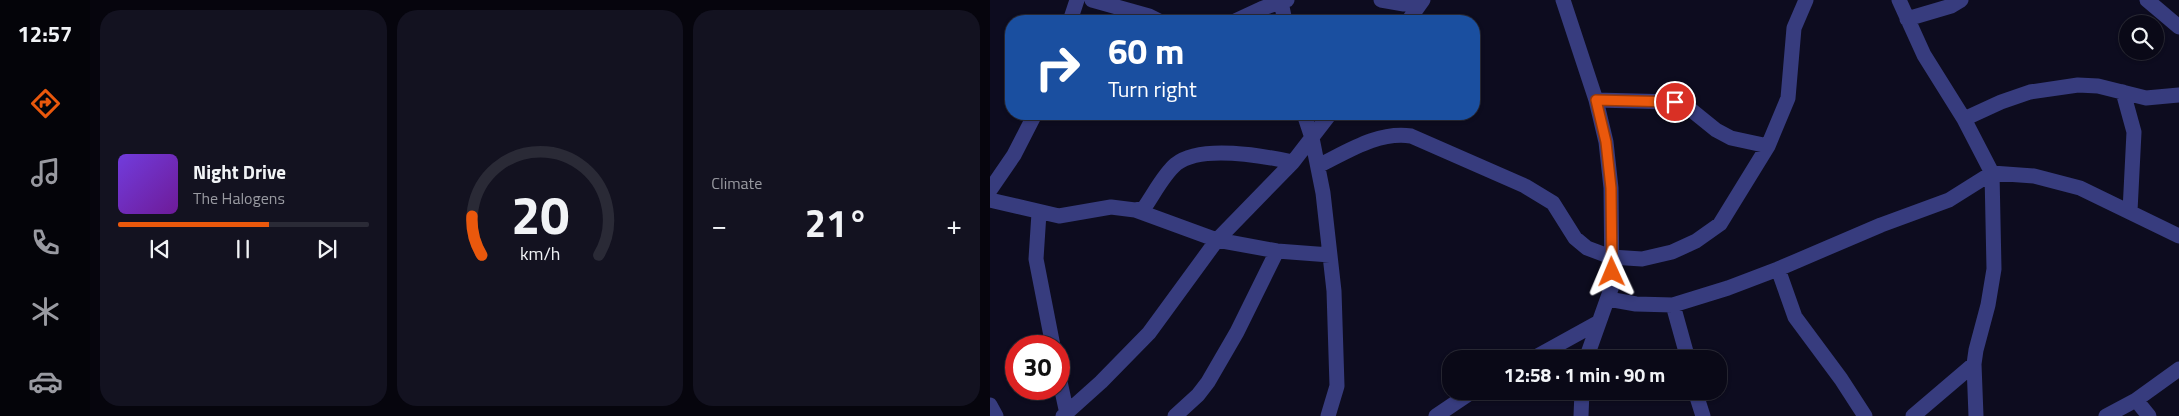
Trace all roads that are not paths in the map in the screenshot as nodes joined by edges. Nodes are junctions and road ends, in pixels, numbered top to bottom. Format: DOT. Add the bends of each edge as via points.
graph roads {
  1 [pos="1077,0"];
  2 [pos="1092,0"];
  3 [pos="1381,0"];
  4 [pos="1417,0"];
  5 [pos="1423,0"];
  6 [pos="1563,0"];
  7 [pos="1806,0"];
  8 [pos="1899,0"];
  9 [pos="1961,0"];
  10 [pos="2147,0"];
  11 [pos="1284,1"];
  12 [pos="2165,7"];
  13 [pos="1072,15"];
  14 [pos="1145,15"];
  15 [pos="1248,15"];
  16 [pos="1285,15"];
  17 [pos="1412,15"];
  18 [pos="1907,19"];
  19 [pos="2179,27"];
  20 [pos="2123,92"];
  21 [pos="2179,95"];
  22 [pos="1596,100"];
  23 [pos="1032,120"];
  24 [pos="1306,120"];
  25 [pos="1326,120"];
  26 [pos="1964,120"];
  27 [pos="1312,138"];
  28 [pos="1768,146"];
  29 [pos="1293,162"];
  30 [pos="1318,166"];
  31 [pos="1992,173"];
  32 [pos="990,190"];
  33 [pos="990,200"];
  34 [pos="1135,210"];
  35 [pos="2130,211"];
  36 [pos="1038,213"];
  37 [pos="2179,236"];
  38 [pos="1217,240"];
  39 [pos="1277,251"];
  40 [pos="1330,255"];
  41 [pos="1611,258"];
  42 [pos="1778,269"];
  43 [pos="1608,300"];
  44 [pos="1673,304"];
  45 [pos="1599,322"];
  46 [pos="1051,335"];
  47 [pos="1548,350"];
  48 [pos="1589,350"];
  49 [pos="1686,350"];
  50 [pos="1974,364"];
  51 [pos="2179,369"];
  52 [pos="1063,400"];
  53 [pos="1460,400"];
  54 [pos="1582,400"];
  55 [pos="1698,400"];
  56 [pos="2136,400"];
  57 [pos="990,405"];
  58 [pos="1065,415"];
  59 [pos="996,416"];
  60 [pos="1175,416"];
  61 [pos="1328,416"];
  62 [pos="1436,416"];
  63 [pos="1581,416"];
  64 [pos="1703,416"];
  65 [pos="1865,416"];
  66 [pos="1913,416"];
  67 [pos="1976,416"];
  68 [pos="2106,416"];
  69 [pos="2149,416"];
  1 -- 13 [label="street"];
  2 -- 14 [label="street"];
  3 -- 4 [label="street" via="1404,4"];
  5 -- 17 [label="street"];
  6 -- 22 [label="street"];
  7 -- 28 [label="street" via="1793,35 1788,98"];
  8 -- 18 [label="street"];
  9 -- 18 [label="street"];
  10 -- 12 [label="street"];
  11 -- 15 [label="street"];
  11 -- 16 [label="street"];
  12 -- 19 [label="street"];
  18 -- 26 [label="street" via="1924,55"];
  20 -- 21 [label="street" via="2146,98"];
  20 -- 26 [label="street" via="2090,84 2030,92"];
  20 -- 35 [label="street" via="2134,132"];
  22 -- 28 [label="street" via="1675,102 1731,138"];
  22 -- 41 [label="street" via="1606,142 1611,188"];
  23 -- 32 [label="street" via="1014,155"];
  24 -- 27 [label="street"];
  25 -- 27 [label="street"];
  26 -- 31 [label="street"];
  27 -- 29 [label="street"];
  27 -- 30 [label="street"];
  28 -- 41 [label="street" via="1720,224 1696,241 1672,252 1642,259"];
  29 -- 34 [label="street" via="1240,154 1208,154 1180,162 1164,178 1144,208"];
  29 -- 38 [label="street"];
  30 -- 40 [label="street"];
  30 -- 41 [label="street" via="1382,137 1396,134 1411,136 1543,196 1553,203 1575,238 1587,248"];
  31 -- 35 [label="street" via="2034,176 2080,188"];
  31 -- 42 [label="street" via="1949,200"];
  31 -- 50 [label="street" via="1994,269"];
  33 -- 36 [label="street"];
  34 -- 36 [label="street" via="1111,207 1059,216"];
  34 -- 38 [label="street"];
  35 -- 37 [label="street"];
  36 -- 46 [label="street" via="1036,259"];
  38 -- 39 [label="street"];
  38 -- 58 [label="street" via="1150,333"];
  39 -- 40 [label="street"];
  39 -- 60 [label="street" via="1208,382"];
  40 -- 61 [label="street" via="1338,365 1337,386"];
  41 -- 43 [label="street" via="1612,286"];
  42 -- 44 [label="street"];
  42 -- 65 [label="street" via="1795,317 1842,379"];
  43 -- 44 [label="street"];
  43 -- 45 [label="street"];
  44 -- 49 [label="street"];
  45 -- 47 [label="street"];
  45 -- 48 [label="street"];
  50 -- 66 [label="street"];
  50 -- 67 [label="street"];
  51 -- 56 [label="street"];
  52 -- 58 [label="street"];
  53 -- 62 [label="street"];
  54 -- 63 [label="street"];
  55 -- 64 [label="street"];
  56 -- 68 [label="street"];
  56 -- 69 [label="street"];
  57 -- 59 [label="street"];
}
